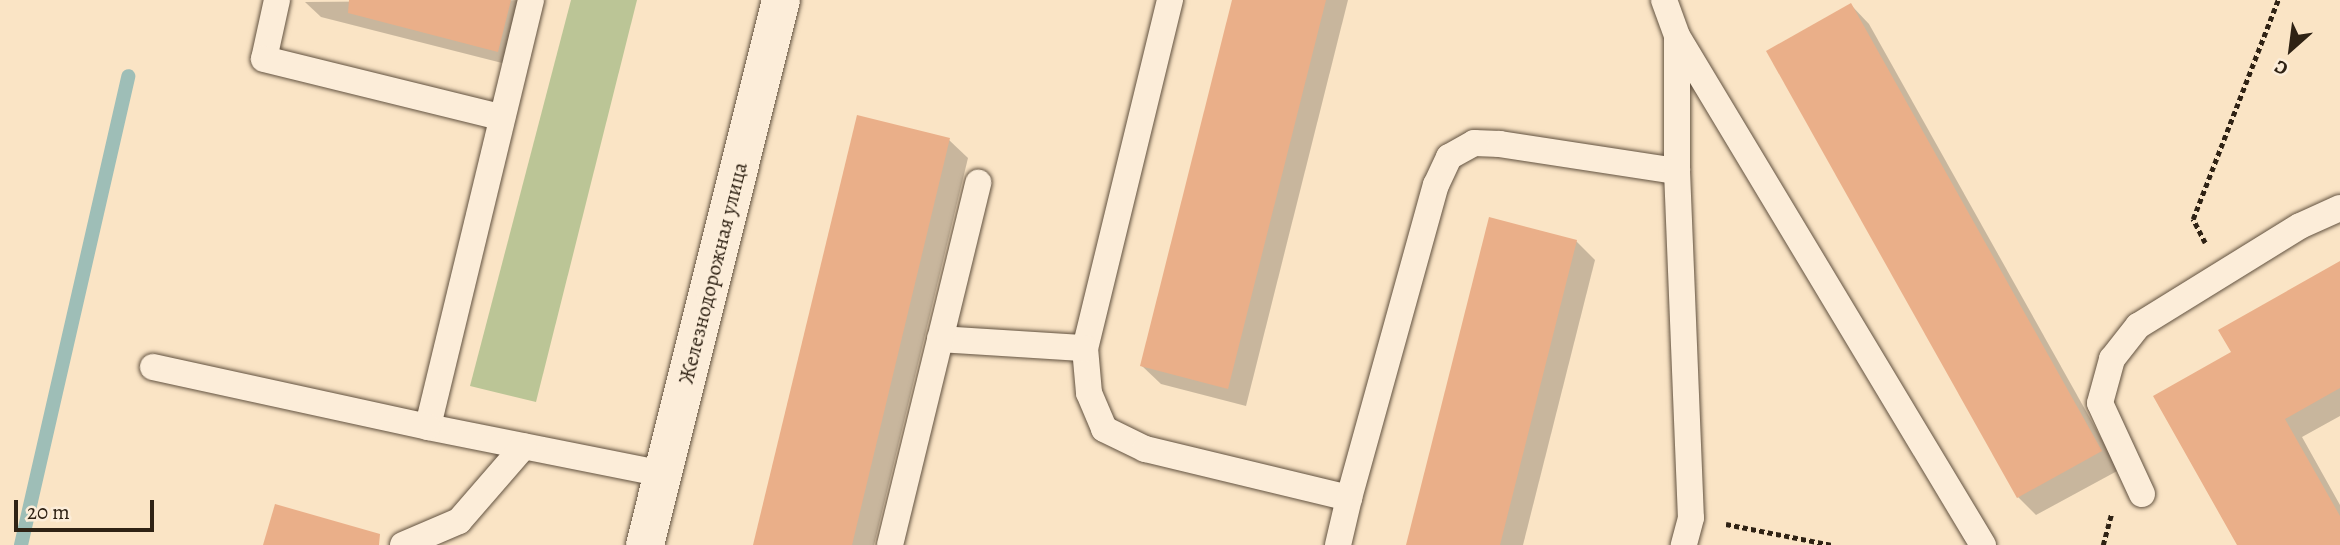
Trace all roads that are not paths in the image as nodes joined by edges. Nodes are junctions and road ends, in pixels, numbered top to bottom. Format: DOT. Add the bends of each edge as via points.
graph roads {
  1 [pos="277,0"];
  2 [pos="531,0"];
  3 [pos="780,0"];
  4 [pos="1170,0"];
  5 [pos="1664,0"];
  6 [pos="1678,36"];
  7 [pos="500,117"];
  8 [pos="1677,171"];
  9 [pos="978,183"];
  10 [pos="2340,208"];
  11 [pos="940,339"];
  12 [pos="1085,348"];
  13 [pos="153,367"];
  14 [pos="428,427"];
  15 [pos="524,446"];
  16 [pos="663,474"];
  17 [pos="2142,494"];
  18 [pos="1349,498"];
  19 [pos="403,545"];
  20 [pos="645,545"];
  21 [pos="890,545"];
  22 [pos="1338,545"];
  23 [pos="1684,545"];
  24 [pos="1983,545"];
  1 -- 7 [label="lane" via="264,60"];
  2 -- 7 [label="lane"];
  3 -- 16 [label="street, Железнодорожная улица"];
  4 -- 12 [label="lane"];
  5 -- 6 [label="lane"];
  6 -- 8 [label="lane"];
  6 -- 24 [label="lane"];
  7 -- 14 [label="lane"];
  8 -- 18 [label="lane" via="1500,144 1474,143 1449,158 1436,185"];
  8 -- 23 [label="lane" via="1691,518"];
  9 -- 11 [label="lane"];
  10 -- 17 [label="lane" via="2300,226 2138,327 2112,359 2101,403"];
  11 -- 12 [label="lane"];
  11 -- 21 [label="lane"];
  12 -- 18 [label="lane" via="1088,393 1104,429 1145,449"];
  13 -- 14 [label="lane"];
  14 -- 15 [label="lane"];
  15 -- 16 [label="lane"];
  15 -- 19 [label="lane" via="460,521"];
  16 -- 20 [label="street, Железнодорожная улица"];
  18 -- 22 [label="lane"];
}
